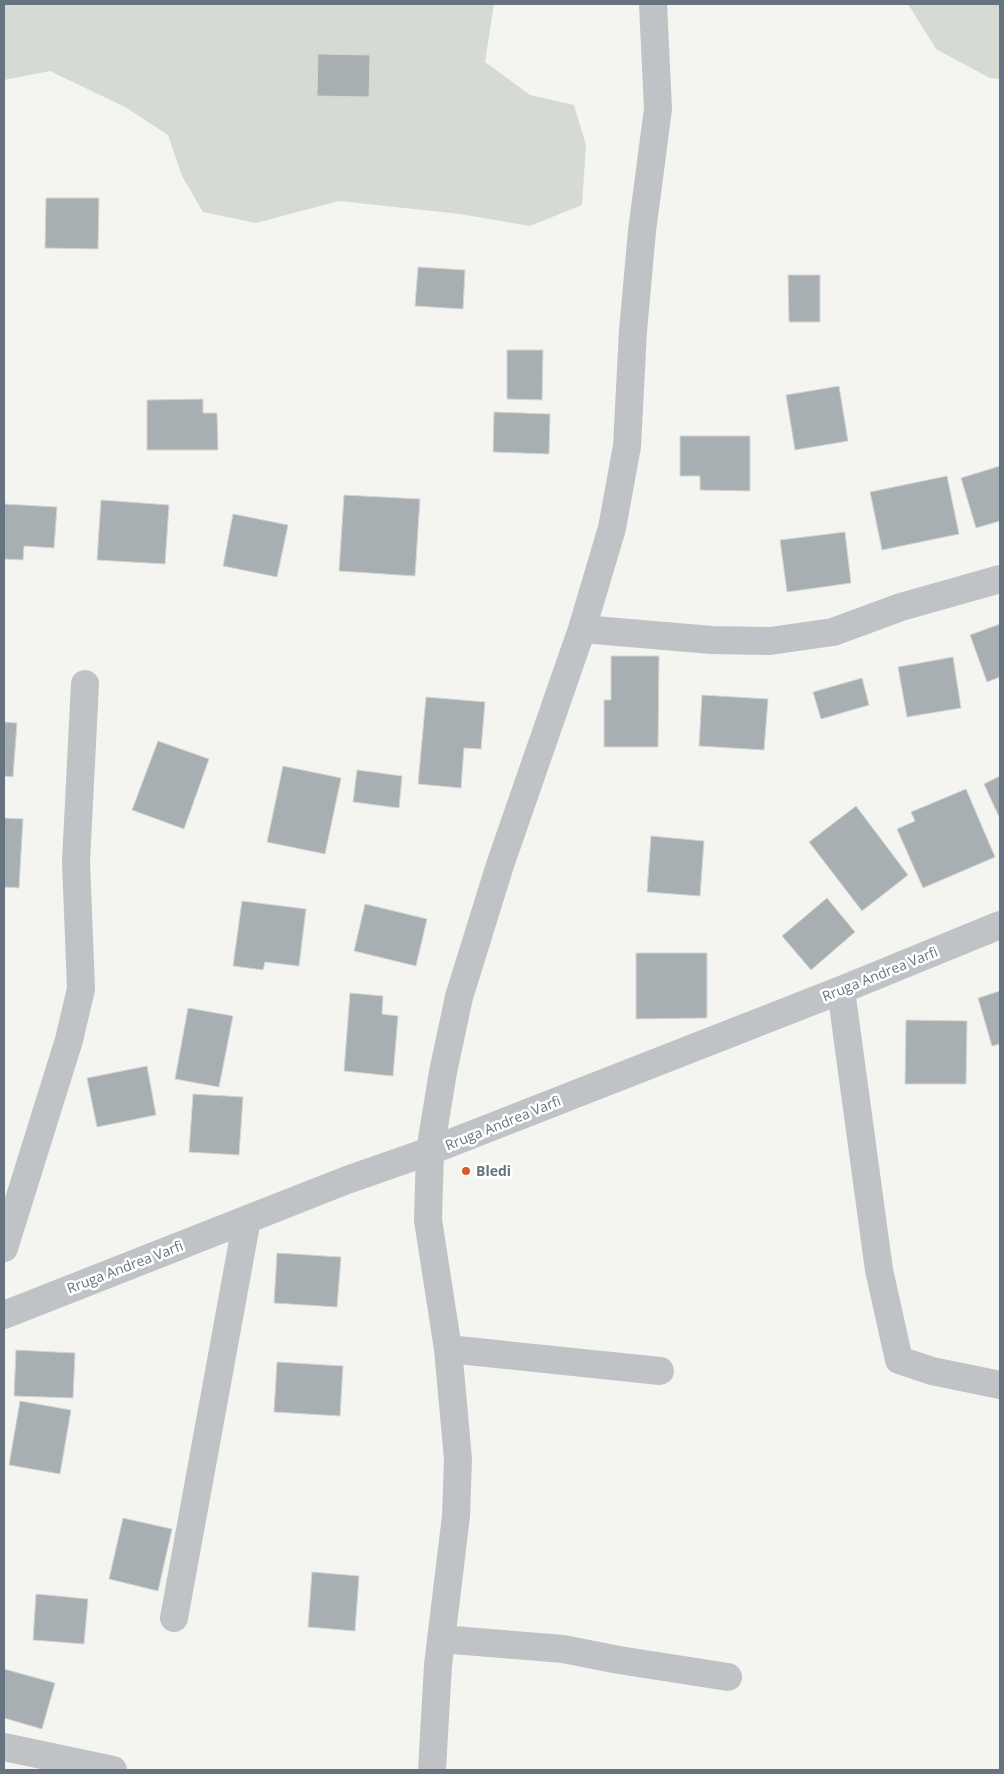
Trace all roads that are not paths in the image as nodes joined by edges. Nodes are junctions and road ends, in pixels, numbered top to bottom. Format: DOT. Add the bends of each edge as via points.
graph roads {
  1 [pos="653,4"];
  2 [pos="1000,579"];
  3 [pos="582,629"];
  4 [pos="85,684"];
  5 [pos="1000,925"];
  6 [pos="841,990"];
  7 [pos="430,1152"];
  8 [pos="247,1219"];
  9 [pos="4,1248"];
  10 [pos="4,1315"];
  11 [pos="448,1349"];
  12 [pos="660,1371"];
  13 [pos="1000,1385"];
  14 [pos="174,1618"];
  15 [pos="441,1639"];
  16 [pos="728,1677"];
  17 [pos="4,1747"];
  18 [pos="113,1770"];
  19 [pos="432,1770"];
  1 -- 3 [label="street" via="658,109 642,230 627,446 612,528"];
  2 -- 3 [label="street" via="901,607 833,632 770,642"];
  3 -- 7 [label="street" via="500,865 459,997"];
  4 -- 9 [label="street" via="76,862 81,989 69,1040"];
  5 -- 6 [label="street, Rruga Andrea Varfi"];
  6 -- 7 [label="street, Rruga Andrea Varfi"];
  6 -- 13 [label="street" via="879,1270 898,1360 932,1371"];
  7 -- 8 [label="street, Rruga Andrea Varfi"];
  7 -- 11 [label="street" via="428,1220"];
  8 -- 10 [label="street, Rruga Andrea Varfi"];
  8 -- 14 [label="street"];
  11 -- 12 [label="street"];
  11 -- 15 [label="street" via="458,1459 456,1516"];
  15 -- 16 [label="street" via="563,1649"];
  15 -- 19 [label="street"];
  17 -- 18 [label="street"];
}
